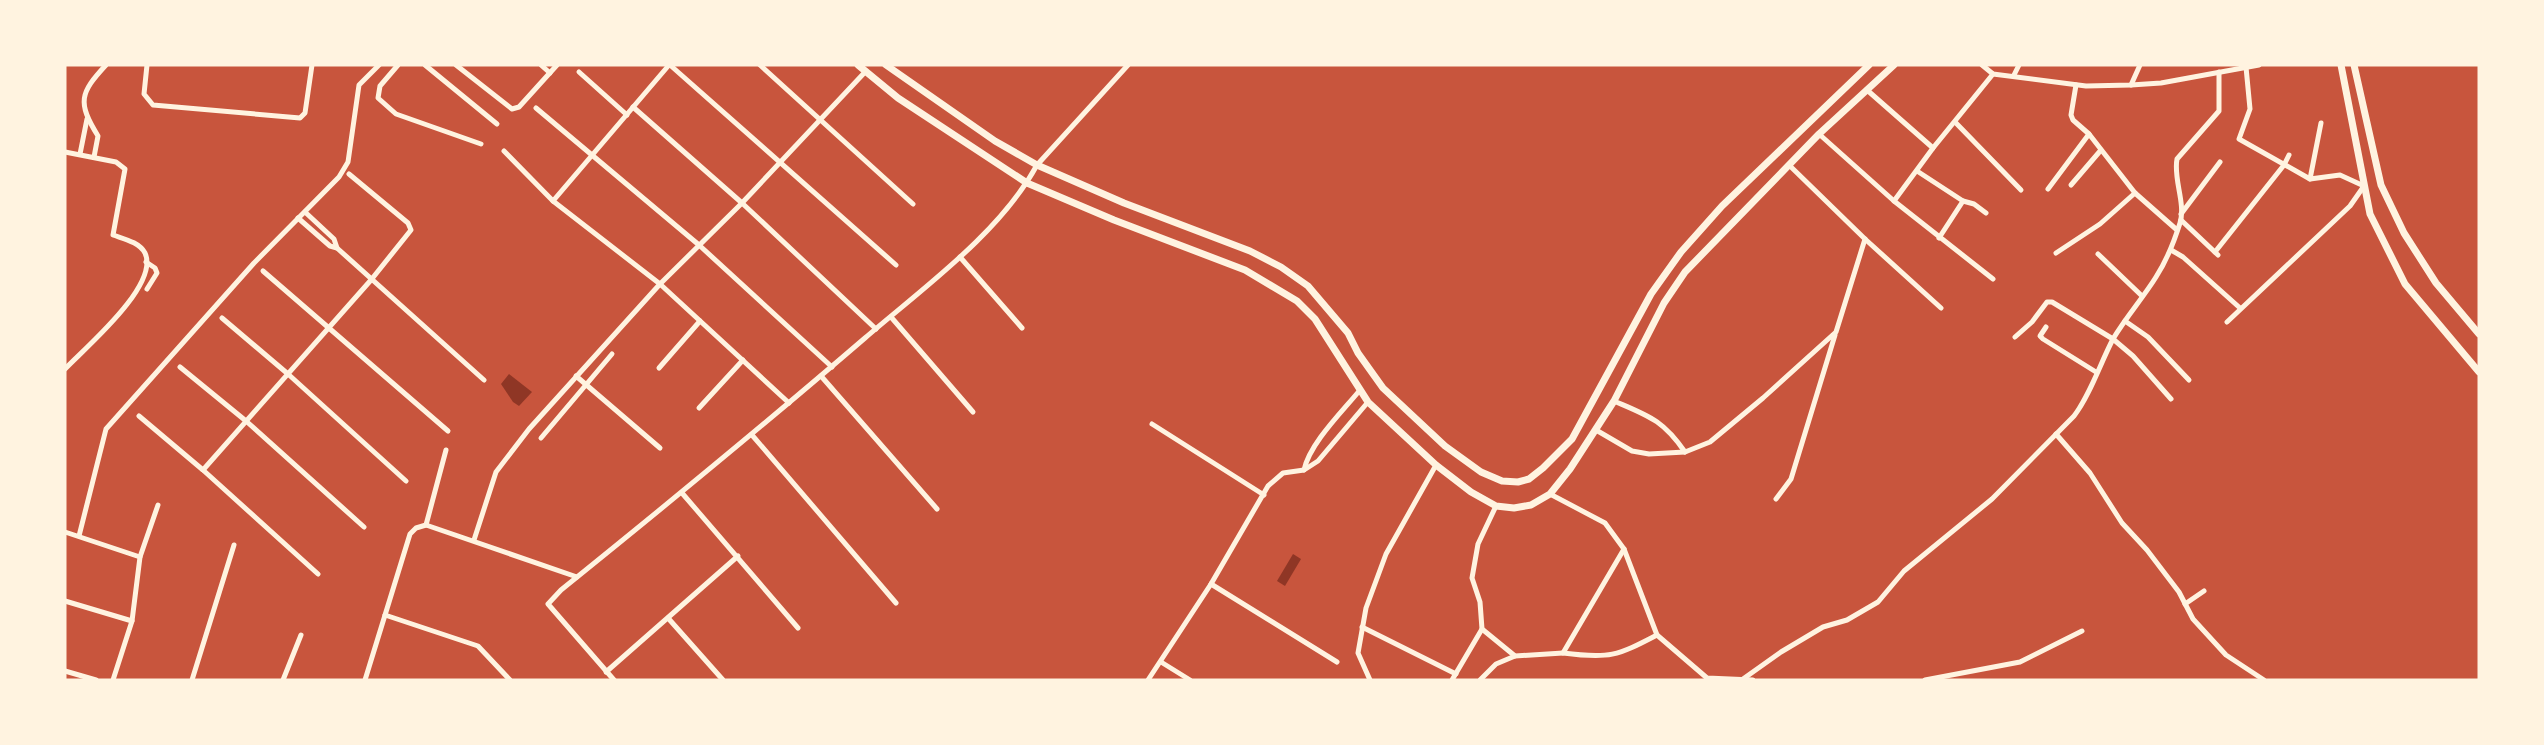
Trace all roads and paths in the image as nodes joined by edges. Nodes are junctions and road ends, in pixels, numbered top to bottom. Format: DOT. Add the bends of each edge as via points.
graph roads {
  1 [pos="106,65"];
  2 [pos="147,65"];
  3 [pos="312,65"];
  4 [pos="379,65"];
  5 [pos="398,65"];
  6 [pos="425,65"];
  7 [pos="456,65"];
  8 [pos="541,65"];
  9 [pos="557,65"];
  10 [pos="669,65"];
  11 [pos="760,65"];
  12 [pos="858,65"];
  13 [pos="886,65"];
  14 [pos="1128,65"];
  15 [pos="1869,65"];
  16 [pos="1894,65"];
  17 [pos="1982,65"];
  18 [pos="2019,65"];
  19 [pos="2140,65"];
  20 [pos="2259,65"];
  21 [pos="2341,65"];
  22 [pos="2354,65"];
  23 [pos="2246,67"];
  24 [pos="866,71"];
  25 [pos="579,72"];
  26 [pos="2219,72"];
  27 [pos="550,73"];
  28 [pos="1993,74"];
  29 [pos="2014,75"];
  30 [pos="2076,85"];
  31 [pos="2131,85"];
  32 [pos="1867,90"];
  33 [pos="633,107"];
  34 [pos="536,108"];
  35 [pos="627,115"];
  36 [pos="88,120"];
  37 [pos="821,121"];
  38 [pos="1955,122"];
  39 [pos="2320,123"];
  40 [pos="497,124"];
  41 [pos="1819,134"];
  42 [pos="2089,134"];
  43 [pos="481,144"];
  44 [pos="1933,148"];
  45 [pos="2101,150"];
  46 [pos="504,151"];
  47 [pos="65,152"];
  48 [pos="80,154"];
  49 [pos="2289,155"];
  50 [pos="593,156"];
  51 [pos="94,157"];
  52 [pos="2220,162"];
  53 [pos="781,163"];
  54 [pos="1037,165"];
  55 [pos="1789,165"];
  56 [pos="2284,165"];
  57 [pos="1917,171"];
  58 [pos="349,174"];
  59 [pos="2310,179"];
  60 [pos="1027,183"];
  61 [pos="2071,185"];
  62 [pos="2364,186"];
  63 [pos="2048,189"];
  64 [pos="2021,190"];
  65 [pos="2135,193"];
  66 [pos="553,201"];
  67 [pos="1894,201"];
  68 [pos="1963,201"];
  69 [pos="742,202"];
  70 [pos="913,204"];
  71 [pos="305,212"];
  72 [pos="1986,214"];
  73 [pos="298,218"];
  74 [pos="2181,218"];
  75 [pos="2177,230"];
  76 [pos="1939,237"];
  77 [pos="1865,239"];
  78 [pos="699,244"];
  79 [pos="337,248"];
  80 [pos="2171,250"];
  81 [pos="2056,253"];
  82 [pos="2098,254"];
  83 [pos="960,257"];
  84 [pos="146,262"];
  85 [pos="895,265"];
  86 [pos="263,271"];
  87 [pos="1993,279"];
  88 [pos="371,280"];
  89 [pos="660,284"];
  90 [pos="147,289"];
  91 [pos="1651,294"];
  92 [pos="2142,296"];
  93 [pos="1664,303"];
  94 [pos="1941,308"];
  95 [pos="2241,308"];
  96 [pos="891,317"];
  97 [pos="222,318"];
  98 [pos="700,321"];
  99 [pos="2125,321"];
  100 [pos="2227,323"];
  101 [pos="330,327"];
  102 [pos="2046,327"];
  103 [pos="1022,328"];
  104 [pos="876,329"];
  105 [pos="1836,332"];
  106 [pos="2479,334"];
  107 [pos="2015,337"];
  108 [pos="2113,340"];
  109 [pos="612,354"];
  110 [pos="743,360"];
  111 [pos="180,367"];
  112 [pos="832,367"];
  113 [pos="659,368"];
  114 [pos="65,369"];
  115 [pos="2096,372"];
  116 [pos="2479,372"];
  117 [pos="288,374"];
  118 [pos="821,376"];
  119 [pos="574,379"];
  120 [pos="484,380"];
  121 [pos="2189,380"];
  122 [pos="584,387"];
  123 [pos="1360,390"];
  124 [pos="2171,398"];
  125 [pos="1614,401"];
  126 [pos="1368,402"];
  127 [pos="789,403"];
  128 [pos="699,408"];
  129 [pos="973,412"];
  130 [pos="139,416"];
  131 [pos="246,421"];
  132 [pos="1152,424"];
  133 [pos="1596,430"];
  134 [pos="448,431"];
  135 [pos="751,435"];
  136 [pos="2056,435"];
  137 [pos="541,438"];
  138 [pos="660,448"];
  139 [pos="446,450"];
  140 [pos="1685,452"];
  141 [pos="1436,466"];
  142 [pos="203,470"];
  143 [pos="1304,470"];
  144 [pos="406,481"];
  145 [pos="682,493"];
  146 [pos="1550,494"];
  147 [pos="1264,495"];
  148 [pos="1776,499"];
  149 [pos="158,505"];
  150 [pos="1496,506"];
  151 [pos="937,509"];
  152 [pos="426,525"];
  153 [pos="364,527"];
  154 [pos="65,532"];
  155 [pos="79,536"];
  156 [pos="474,540"];
  157 [pos="234,545"];
  158 [pos="1624,549"];
  159 [pos="738,556"];
  160 [pos="140,557"];
  161 [pos="318,574"];
  162 [pos="577,577"];
  163 [pos="1211,584"];
  164 [pos="2204,591"];
  165 [pos="65,601"];
  166 [pos="896,603"];
  167 [pos="2185,604"];
  168 [pos="385,615"];
  169 [pos="668,618"];
  170 [pos="132,621"];
  171 [pos="1362,627"];
  172 [pos="798,628"];
  173 [pos="1482,628"];
  174 [pos="2082,632"];
  175 [pos="301,635"];
  176 [pos="1657,635"];
  177 [pos="1563,653"];
  178 [pos="1515,656"];
  179 [pos="1161,662"];
  180 [pos="1337,662"];
  181 [pos="65,671"];
  182 [pos="606,672"];
  183 [pos="1456,674"];
  184 [pos="1707,679"];
  185 [pos="1743,679"];
  186 [pos="96,680"];
  187 [pos="113,680"];
  188 [pos="192,680"];
  189 [pos="282,680"];
  190 [pos="365,680"];
  191 [pos="510,680"];
  192 [pos="614,680"];
  193 [pos="723,680"];
  194 [pos="1148,680"];
  195 [pos="1190,680"];
  196 [pos="1370,680"];
  197 [pos="1452,680"];
  198 [pos="1480,680"];
  199 [pos="1754,680"];
  200 [pos="1925,680"];
  201 [pos="2264,680"];
  1 -- 36 [label="street" via="83,98"];
  2 -- 3 [label="street" via="144,94 153,105 300,118 305,113"];
  4 -- 71 [label="street" via="359,85 348,162"];
  5 -- 43 [label="street" via="380,86 378,98 396,114"];
  6 -- 40 [label="street"];
  7 -- 27 [label="street" via="512,109"];
  8 -- 27 [label="street"];
  9 -- 27 [label="street"];
  10 -- 33 [label="street"];
  10 -- 53 [label="street"];
  11 -- 37 [label="street"];
  12 -- 24 [label="main road"];
  13 -- 54 [label="main road"];
  14 -- 54 [label="street"];
  15 -- 91 [label="main road" via="1722,206"];
  16 -- 32 [label="main road"];
  17 -- 28 [label="street"];
  18 -- 29 [label="street"];
  19 -- 31 [label="street"];
  20 -- 23 [label="street"];
  21 -- 62 [label="main road"];
  22 -- 106 [label="main road" via="2381,185 2403,233 2436,284"];
  23 -- 26 [label="street"];
  23 -- 56 [label="street" via="2250,109 2239,139"];
  24 -- 37 [label="street"];
  24 -- 60 [label="main road" via="898,98"];
  25 -- 35 [label="street"];
  26 -- 31 [label="street"];
  26 -- 74 [label="street" via="2219,111 2177,159"];
  28 -- 29 [label="street"];
  28 -- 38 [label="street"];
  29 -- 30 [label="street"];
  30 -- 31 [label="street"];
  30 -- 42 [label="street" via="2071,115"];
  32 -- 41 [label="main road"];
  32 -- 44 [label="street"];
  33 -- 35 [label="street"];
  33 -- 69 [label="street"];
  34 -- 50 [label="street"];
  35 -- 50 [label="street"];
  36 -- 48 [label="street"];
  36 -- 51 [label="street" via="99,136"];
  37 -- 53 [label="street"];
  37 -- 70 [label="street"];
  38 -- 44 [label="street"];
  38 -- 64 [label="street"];
  39 -- 59 [label="street"];
  41 -- 55 [label="main road"];
  41 -- 67 [label="street"];
  42 -- 45 [label="street"];
  42 -- 63 [label="street"];
  44 -- 57 [label="street"];
  45 -- 61 [label="street"];
  45 -- 65 [label="street"];
  46 -- 66 [label="street"];
  47 -- 48 [label="street"];
  48 -- 51 [label="street"];
  49 -- 56 [label="street"];
  50 -- 66 [label="street"];
  50 -- 78 [label="street"];
  51 -- 84 [label="street" via="125,169 113,235 136,244"];
  52 -- 74 [label="street"];
  53 -- 69 [label="street"];
  53 -- 85 [label="street"];
  54 -- 60 [label="street"];
  54 -- 91 [label="main road" via="1281,267 1308,286 1349,333 1383,388 1445,446 1502,481 1529,479 1572,439"];
  55 -- 77 [label="street"];
  55 -- 93 [label="main road" via="1685,272"];
  56 -- 59 [label="street"];
  56 -- 74 [label="street" via="2217,253"];
  57 -- 67 [label="street"];
  57 -- 68 [label="street"];
  58 -- 88 [label="street" via="411,227"];
  59 -- 62 [label="street" via="2340,175"];
  60 -- 83 [label="street"];
  60 -- 123 [label="main road" via="1245,270 1297,301 1315,319"];
  62 -- 95 [label="street" via="2342,214"];
  62 -- 116 [label="main road" via="2371,214 2405,284"];
  65 -- 75 [label="street"];
  65 -- 81 [label="street" via="2100,224"];
  66 -- 89 [label="street"];
  67 -- 76 [label="street"];
  68 -- 72 [label="street"];
  68 -- 76 [label="street"];
  69 -- 78 [label="street"];
  69 -- 104 [label="street"];
  71 -- 73 [label="street"];
  71 -- 79 [label="street" via="334,239"];
  73 -- 79 [label="street"];
  73 -- 155 [label="street" via="106,429"];
  74 -- 75 [label="street"];
  75 -- 80 [label="street"];
  76 -- 87 [label="street"];
  77 -- 94 [label="street"];
  77 -- 105 [label="street"];
  78 -- 89 [label="street"];
  78 -- 112 [label="street"];
  79 -- 88 [label="street"];
  80 -- 92 [label="street"];
  80 -- 95 [label="street"];
  82 -- 92 [label="street"];
  83 -- 96 [label="street"];
  83 -- 103 [label="street"];
  84 -- 90 [label="street" via="157,273"];
  84 -- 114 [label="street" via="132,299"];
  86 -- 101 [label="street"];
  88 -- 101 [label="street"];
  88 -- 120 [label="street"];
  89 -- 98 [label="street"];
  89 -- 119 [label="street"];
  91 -- 93 [label="main road"];
  92 -- 99 [label="street"];
  93 -- 125 [label="main road"];
  95 -- 100 [label="street"];
  96 -- 104 [label="street"];
  96 -- 129 [label="street"];
  97 -- 117 [label="street"];
  98 -- 110 [label="street"];
  98 -- 113 [label="street"];
  99 -- 108 [label="street"];
  99 -- 121 [label="street" via="2148,337"];
  101 -- 117 [label="street"];
  101 -- 134 [label="street"];
  102 -- 115 [label="street" via="2041,337"];
  104 -- 112 [label="street"];
  105 -- 140 [label="street" via="1733,424 1710,442"];
  105 -- 148 [label="street" via="1791,479"];
  107 -- 108 [label="street" via="2049,301"];
  108 -- 115 [label="street"];
  108 -- 124 [label="street"];
  109 -- 122 [label="street"];
  110 -- 127 [label="street"];
  110 -- 128 [label="street"];
  111 -- 131 [label="street"];
  112 -- 118 [label="street"];
  115 -- 136 [label="street" via="2083,404"];
  117 -- 131 [label="street"];
  117 -- 144 [label="street"];
  118 -- 127 [label="street"];
  118 -- 151 [label="street"];
  119 -- 122 [label="street"];
  119 -- 156 [label="street" via="496,472"];
  122 -- 137 [label="street"];
  122 -- 138 [label="street"];
  123 -- 126 [label="main road"];
  123 -- 143 [label="street" via="1315,446"];
  125 -- 133 [label="main road"];
  125 -- 140 [label="street" via="1665,426"];
  126 -- 141 [label="main road"];
  126 -- 143 [label="street" via="1318,461"];
  127 -- 135 [label="street"];
  130 -- 142 [label="street"];
  131 -- 142 [label="street"];
  131 -- 153 [label="street"];
  132 -- 147 [label="street"];
  133 -- 140 [label="street" via="1632,451"];
  133 -- 146 [label="main road"];
  135 -- 145 [label="street"];
  135 -- 166 [label="street"];
  136 -- 167 [label="street" via="2090,472 2122,523"];
  136 -- 185 [label="street" via="1992,499 1904,571 1878,602 1823,628"];
  139 -- 152 [label="street"];
  141 -- 150 [label="main road"];
  141 -- 171 [label="street" via="1382,552"];
  142 -- 161 [label="street"];
  143 -- 147 [label="street" via="1283,473"];
  145 -- 159 [label="street"];
  145 -- 162 [label="street"];
  146 -- 150 [label="main road" via="1521,508"];
  146 -- 158 [label="street" via="1605,523"];
  147 -- 163 [label="street"];
  149 -- 160 [label="street"];
  150 -- 173 [label="street" via="1478,544 1472,578"];
  152 -- 156 [label="street"];
  152 -- 168 [label="street" via="410,534"];
  154 -- 155 [label="street"];
  155 -- 160 [label="street"];
  156 -- 162 [label="street"];
  157 -- 188 [label="street"];
  158 -- 176 [label="street"];
  158 -- 177 [label="street"];
  159 -- 169 [label="street"];
  159 -- 172 [label="street"];
  160 -- 170 [label="street"];
  162 -- 182 [label="street" via="548,604"];
  163 -- 179 [label="street"];
  163 -- 180 [label="street"];
  164 -- 167 [label="street"];
  165 -- 170 [label="street"];
  167 -- 201 [label="street" via="2226,655"];
  168 -- 190 [label="street"];
  168 -- 191 [label="street" via="478,646"];
  169 -- 182 [label="street"];
  169 -- 193 [label="street"];
  170 -- 187 [label="street"];
  171 -- 183 [label="street"];
  171 -- 196 [label="street" via="1358,653"];
  173 -- 178 [label="street"];
  173 -- 183 [label="street"];
  174 -- 200 [label="street" via="2020,662"];
  175 -- 189 [label="street"];
  176 -- 177 [label="street" via="1623,653 1602,657"];
  176 -- 184 [label="street"];
  177 -- 178 [label="street"];
  178 -- 198 [label="street" via="1496,664"];
  179 -- 194 [label="street"];
  179 -- 195 [label="street"];
  181 -- 186 [label="street"];
  182 -- 192 [label="street"];
  183 -- 197 [label="street"];
  184 -- 185 [label="street"];
  185 -- 199 [label="street"];
}
